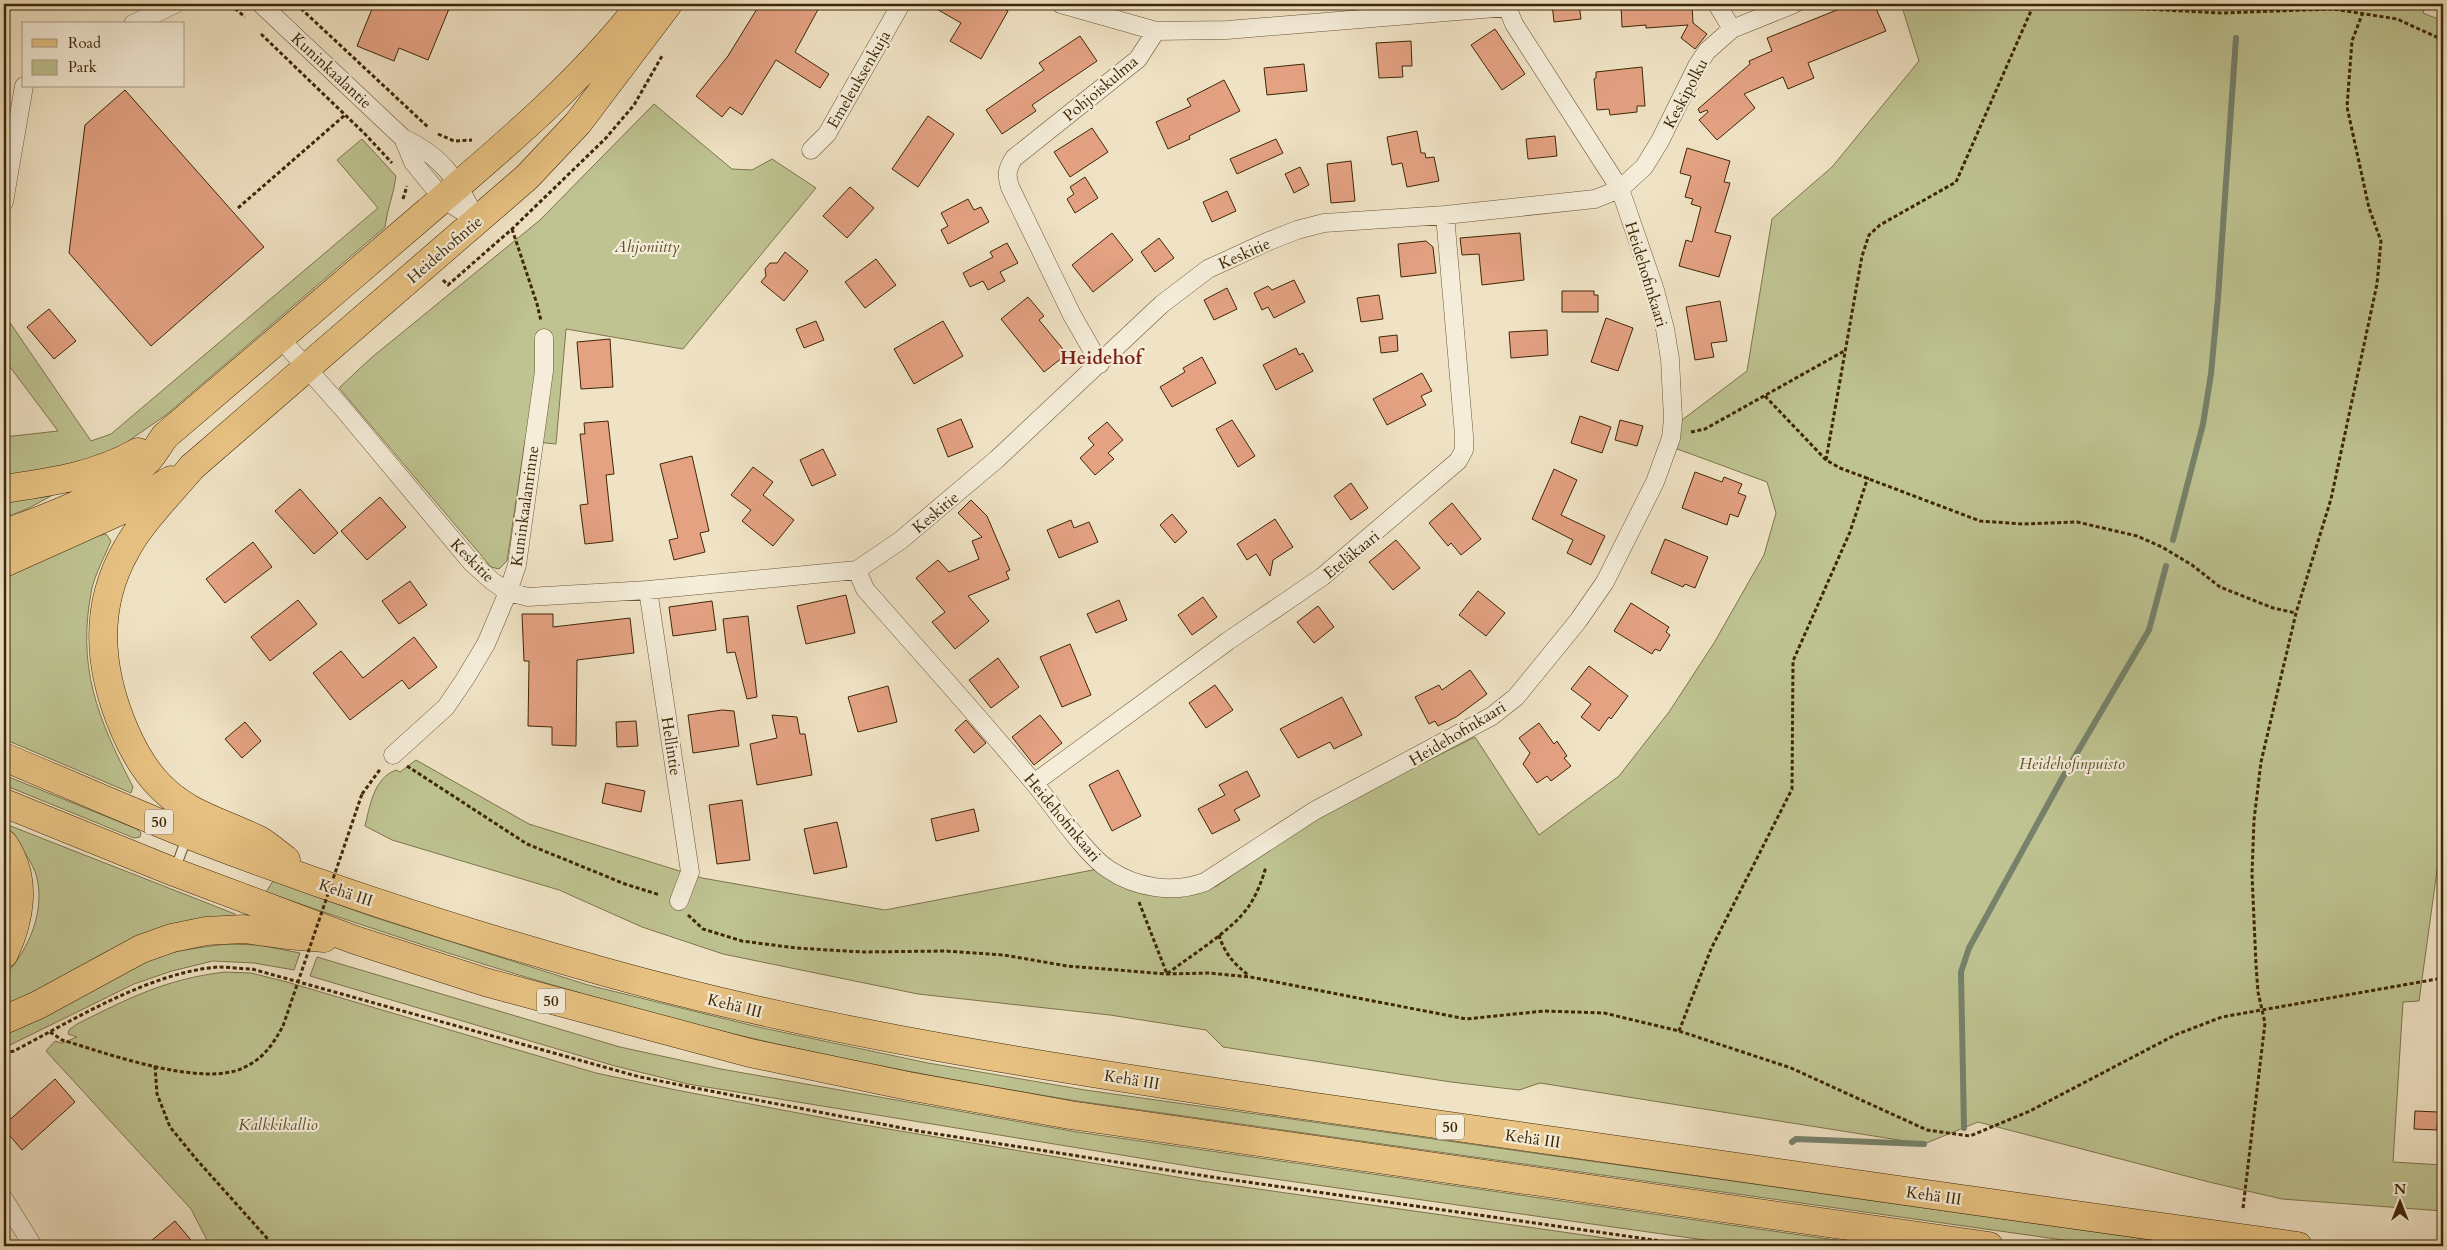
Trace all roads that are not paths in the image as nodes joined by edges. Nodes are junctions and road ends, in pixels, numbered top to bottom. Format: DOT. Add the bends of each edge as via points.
graph roads {
  1 [pos="175,4"];
  2 [pos="261,4"];
  3 [pos="641,4"];
  4 [pos="668,4"];
  5 [pos="901,4"];
  6 [pos="1061,4"];
  7 [pos="1717,4"];
  8 [pos="1794,4"];
  9 [pos="1506,5"];
  10 [pos="137,22"];
  11 [pos="1732,30"];
  12 [pos="1156,31"];
  13 [pos="24,88"];
  14 [pos="811,150"];
  15 [pos="1620,189"];
  16 [pos="451,192"];
  17 [pos="4,202"];
  18 [pos="1445,215"];
  19 [pos="476,220"];
  20 [pos="280,338"];
  21 [pos="544,338"];
  22 [pos="1100,364"];
  23 [pos="306,367"];
  24 [pos="165,436"];
  25 [pos="192,467"];
  26 [pos="4,489"];
  27 [pos="4,534"];
  28 [pos="4,563"];
  29 [pos="857,570"];
  30 [pos="648,590"];
  31 [pos="508,592"];
  32 [pos="394,755"];
  33 [pos="4,757"];
  34 [pos="1034,783"];
  35 [pos="4,803"];
  36 [pos="188,834"];
  37 [pos="4,844"];
  38 [pos="174,872"];
  39 [pos="316,882"];
  40 [pos="679,902"];
  41 [pos="355,940"];
  42 [pos="4,954"];
  43 [pos="4,1020"];
  44 [pos="4,1199"];
  45 [pos="33,1246"];
  46 [pos="1989,1246"];
  47 [pos="2298,1246"];
  1 -- 10 [label="street"];
  2 -- 16 [label="street, Kuninkaalantie" via="402,138 424,148"];
  3 -- 16 [label="main road" via="575,80"];
  4 -- 19 [label="main road, Heidehofintie" via="578,123 527,177"];
  5 -- 14 [label="street, Emeleuksenkuja" via="827,134"];
  6 -- 12 [label="street"];
  7 -- 11 [label="street"];
  8 -- 11 [label="street, Keskipolku"];
  9 -- 12 [label="street" via="1227,30"];
  9 -- 15 [label="street, Heidehofinkaari" via="1514,24"];
  11 -- 15 [label="street, Keskipolku" via="1707,51 1696,66 1660,142 1644,167"];
  12 -- 22 [label="street, Pohjoiskulma" via="1138,59 1014,158 1007,168 1010,187 1072,315"];
  13 -- 17 [label="street"];
  15 -- 18 [label="street, Keskitie" via="1595,200"];
  15 -- 34 [label="street, Heidehofinkaari" via="1665,329 1670,360 1671,438 1655,482 1605,582 1578,621 1516,697 1492,716 1314,811 1205,882 1189,888 1132,883 1106,868"];
  16 -- 19 [label="street, Kuninkaalantie"];
  16 -- 20 [label="main road"];
  18 -- 22 [label="street, Keskitie" via="1324,223 1269,241 1208,269 1178,290"];
  18 -- 34 [label="street, Eteläkaari" via="1464,435 1464,450 1458,461 1322,577 1228,641"];
  19 -- 23 [label="main road, Heidehofintie"];
  20 -- 23 [label="street, Keskitie"];
  20 -- 24 [label="main road"];
  21 -- 31 [label="street, Kuninkaalanrinne" via="544,371 517,565"];
  22 -- 29 [label="street, Keskitie" via="998,459 901,540"];
  23 -- 25 [label="main road, Heidehofintie"];
  23 -- 31 [label="street, Keskitie" via="471,562"];
  24 -- 26 [label="main road" via="134,454 75,478"];
  24 -- 27 [label="main road" via="148,460 114,484 72,507"];
  25 -- 28 [label="main road" via="122,510"];
  25 -- 39 [label="main road" via="126,550 112,580 102,646 106,676 119,717 136,754 160,786 192,812 260,841"];
  29 -- 30 [label="street, Keskitie"];
  29 -- 34 [label="street, Heidehofinkaari" via="865,589"];
  30 -- 31 [label="street, Keskitie" via="528,597"];
  30 -- 40 [label="street, Hellintie" via="690,872"];
  31 -- 32 [label="street, Kuninkaalanrinne" via="486,644 446,707"];
  33 -- 36 [label="main road, Kehä III / 50"];
  35 -- 38 [label="main road, 50"];
  36 -- 38 [label="lane"];
  36 -- 39 [label="main road, Kehä III / 50"];
  37 -- 42 [label="main road" via="13,857 19,881 19,909"];
  38 -- 41 [label="main road, 50"];
  39 -- 47 [label="main road, Kehä III / 50" via="607,973 758,1011 910,1043 1370,1116"];
  41 -- 43 [label="main road" via="287,936 244,929 206,931 172,938 140,949"];
  41 -- 46 [label="main road, 50" via="564,1004 750,1053 908,1086 1079,1117"];
  44 -- 45 [label="street"];
}
